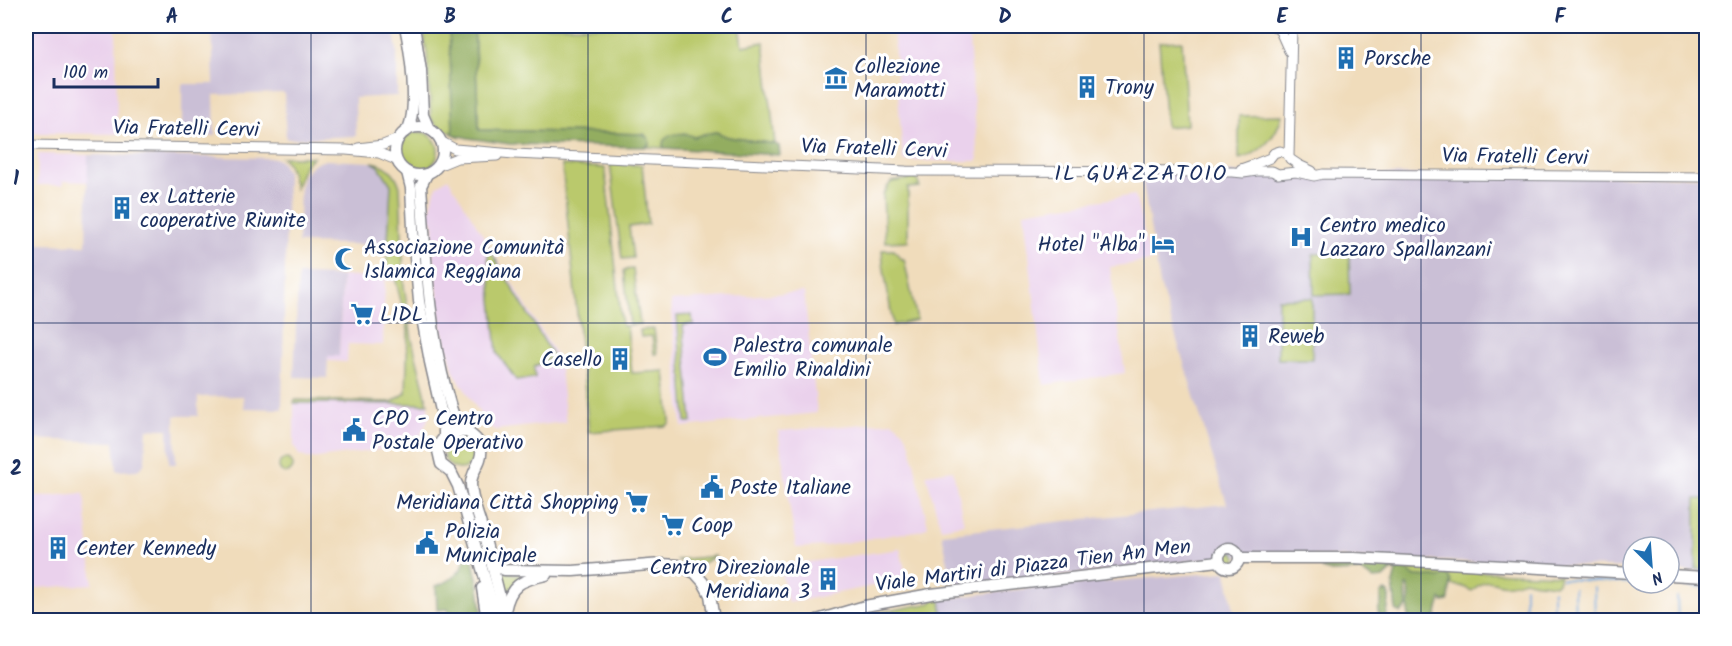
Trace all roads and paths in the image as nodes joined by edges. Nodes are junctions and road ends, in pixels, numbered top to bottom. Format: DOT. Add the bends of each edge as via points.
graph roads {
  1 [pos="405,26"];
  2 [pos="414,26"];
  3 [pos="1293,27"];
  4 [pos="1277,28"];
  5 [pos="1290,54"];
  6 [pos="1290,124"];
  7 [pos="429,129"];
  8 [pos="407,131"];
  9 [pos="398,139"];
  10 [pos="442,142"];
  11 [pos="26,145"];
  12 [pos="346,150"];
  13 [pos="514,154"];
  14 [pos="1273,155"];
  15 [pos="1290,158"];
  16 [pos="396,160"];
  17 [pos="440,165"];
  18 [pos="1272,171"];
  19 [pos="407,172"];
  20 [pos="1233,172"];
  21 [pos="1284,173"];
  22 [pos="427,174"];
  23 [pos="1323,174"];
  24 [pos="1707,177"];
  25 [pos="465,432"];
  26 [pos="444,438"];
  27 [pos="475,468"];
  28 [pos="451,472"];
  29 [pos="474,538"];
  30 [pos="492,565"];
  31 [pos="573,571"];
  32 [pos="1621,572"];
  33 [pos="1681,576"];
  34 [pos="1707,577"];
  35 [pos="502,619"];
  36 [pos="712,619"];
  37 [pos="487,621"];
  38 [pos="817,621"];
  1 -- 8 [label="main road" via="412,116"];
  2 -- 7 [label="main road" via="423,115"];
  3 -- 4 [label="main road" via="1286,31"];
  3 -- 5 [label="main road"];
  4 -- 5 [label="main road"];
  5 -- 6 [label="main road"];
  6 -- 14 [label="main road"];
  6 -- 15 [label="main road"];
  7 -- 8 [label="main road"];
  7 -- 10 [label="main road, Via Fratelli Cervi"];
  8 -- 9 [label="main road, Via Fratelli Cervi"];
  9 -- 12 [label="main road, Via Fratelli Cervi"];
  9 -- 16 [label="main road"];
  10 -- 13 [label="main road, Via Fratelli Cervi" via="455,149"];
  10 -- 17 [label="main road"];
  11 -- 12 [label="main road, Via Fratelli Cervi"];
  12 -- 16 [label="main road, Via Fratelli Cervi" via="379,153"];
  13 -- 17 [label="main road, Via Fratelli Cervi" via="457,158"];
  13 -- 20 [label="main road, Via Fratelli Cervi" via="906,171"];
  14 -- 15 [label="main road, Via Fratelli Cervi" via="1284,152"];
  14 -- 18 [label="main road" via="1269,165"];
  14 -- 20 [label="main road, Via Fratelli Cervi"];
  15 -- 21 [label="main road" via="1289,169"];
  15 -- 23 [label="main road, Via Fratelli Cervi"];
  16 -- 19 [label="main road"];
  17 -- 22 [label="main road, Via Fratelli Cervi"];
  18 -- 20 [label="main road, Via Fratelli Cervi"];
  18 -- 21 [label="main road, Via Fratelli Cervi"];
  19 -- 22 [label="main road"];
  19 -- 26 [label="main road" via="419,301"];
  21 -- 23 [label="main road, Via Fratelli Cervi"];
  22 -- 25 [label="main road" via="421,186 434,333 453,413"];
  23 -- 24 [label="main road, Via Fratelli Cervi"];
  25 -- 26 [label="main road" via="454,432"];
  25 -- 27 [label="main road" via="481,447"];
  26 -- 28 [label="main road" via="439,458"];
  27 -- 28 [label="main road" via="464,474"];
  27 -- 30 [label="main road" via="471,484"];
  28 -- 29 [label="main road"];
  29 -- 35 [label="main road"];
  29 -- 37 [label="main road"];
  30 -- 31 [label="main road" via="504,570"];
  30 -- 35 [label="main road"];
  31 -- 35 [label="main road" via="521,582 510,594"];
  31 -- 36 [label="main road" via="662,564 684,567 703,582 710,595"];
  32 -- 38 [label="main road, Viale Martiri di Piazza Tien An Men" via="1354,558 1240,558 1231,568 1220,561 941,593 865,606"];
  33 -- 34 [label="main road"];
}
